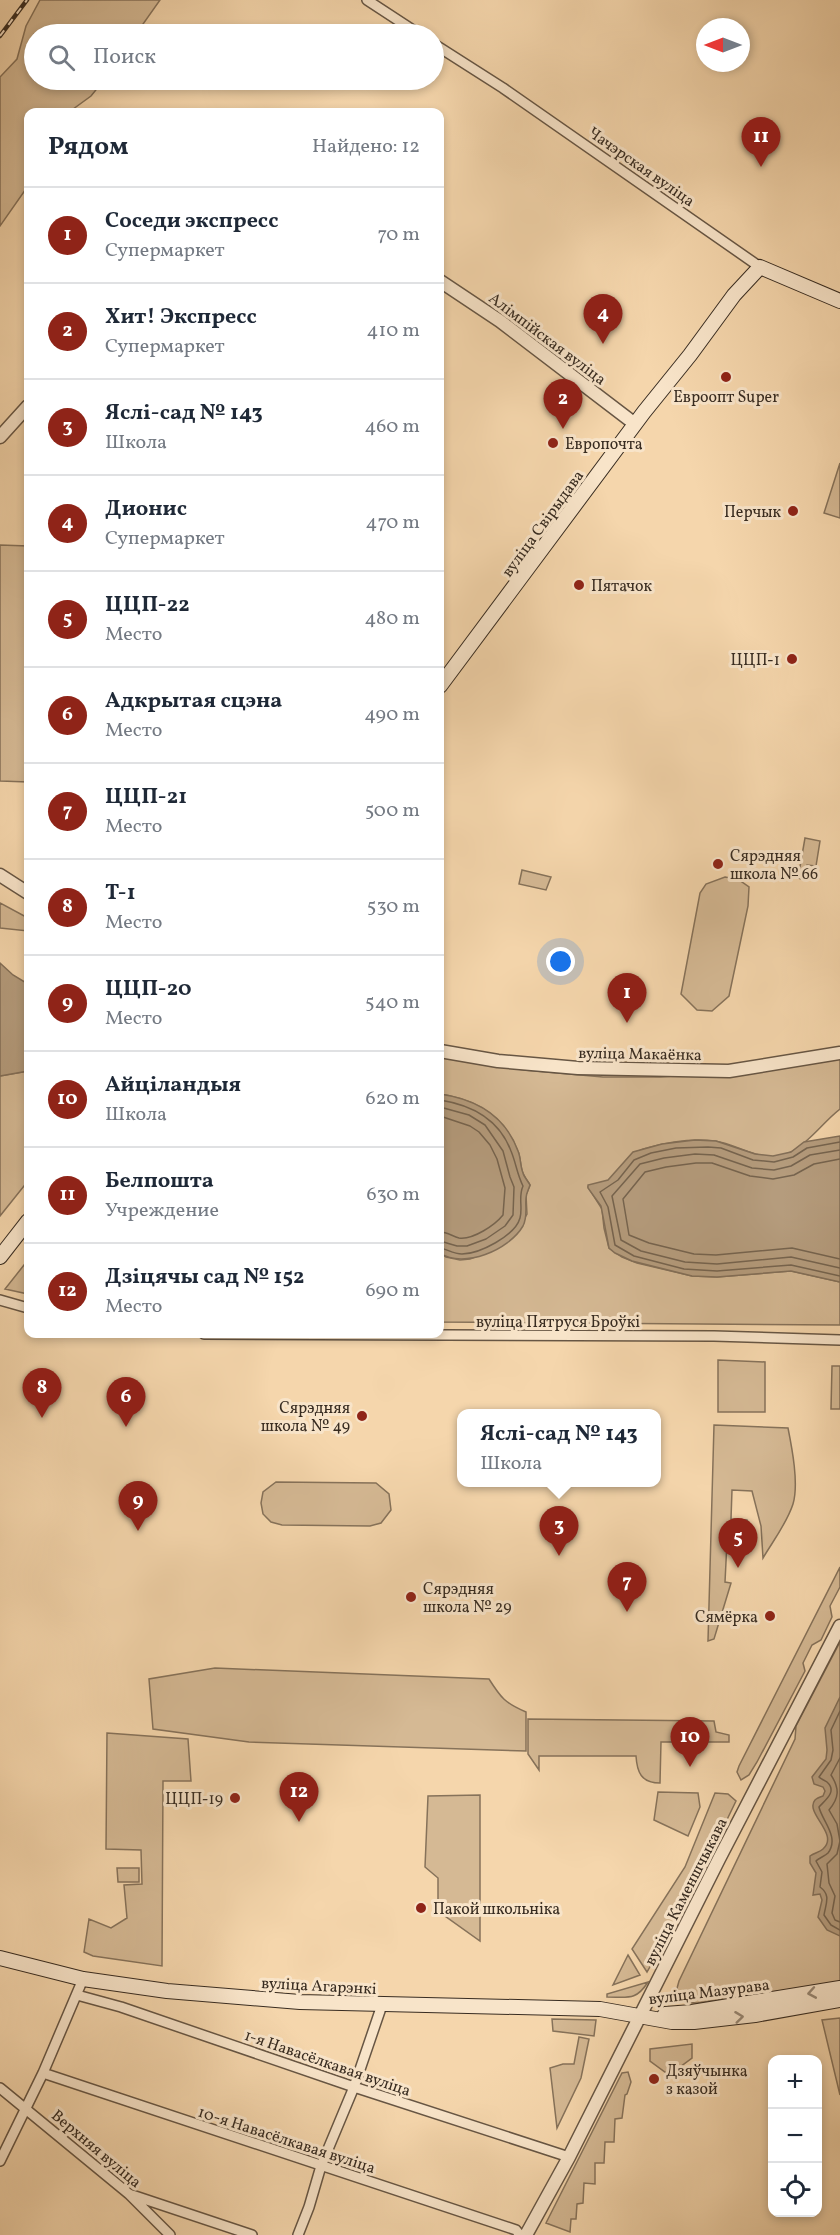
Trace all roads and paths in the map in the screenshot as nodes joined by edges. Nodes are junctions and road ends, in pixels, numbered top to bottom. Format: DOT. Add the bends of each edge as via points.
graph roads {
  1 [pos="369,1"];
  2 [pos="404,24"];
  3 [pos="444,50"];
  4 [pos="760,267"];
  5 [pos="444,284"];
  6 [pos="840,301"];
  7 [pos="24,410"];
  8 [pos="635,424"];
  9 [pos="0,437"];
  10 [pos="444,681"];
  11 [pos="0,875"];
  12 [pos="24,890"];
  13 [pos="444,1052"];
  14 [pos="840,1053"];
  15 [pos="24,1226"];
  16 [pos="0,1257"];
  17 [pos="0,1300"];
  18 [pos="24,1307"];
  19 [pos="444,1335"];
  20 [pos="840,1340"];
  21 [pos="840,1626"];
  22 [pos="0,1958"];
  23 [pos="83,1979"];
  24 [pos="840,1988"];
  25 [pos="77,1995"];
  26 [pos="840,2000"];
  27 [pos="382,2005"];
  28 [pos="639,2016"];
  29 [pos="43,2073"];
  30 [pos="354,2087"];
  31 [pos="0,2088"];
  32 [pos="25,2107"];
  33 [pos="569,2157"];
  34 [pos="0,2161"];
  35 [pos="321,2166"];
  36 [pos="129,2194"];
  37 [pos="170,2235"];
  38 [pos="252,2235"];
  39 [pos="298,2235"];
  40 [pos="520,2235"];
  41 [pos="526,2235"];
  1 -- 2 [label="street"];
  3 -- 4 [label="street, Чачэрская вуліца"];
  4 -- 6 [label="main road, Чачэрская вуліца"];
  4 -- 8 [label="main road, вуліца Свірыдава"];
  5 -- 8 [label="street, Алімпійская вуліца" via="500,321"];
  7 -- 9 [label="street"];
  8 -- 10 [label="main road, вуліца Свірыдава"];
  11 -- 12 [label="street"];
  13 -- 14 [label="street, вуліца Макаёнка" via="567,1067 729,1071"];
  15 -- 16 [label="main road"];
  17 -- 18 [label="street"];
  19 -- 20 [label="street, вуліца Пятруся Броўкі"];
  21 -- 28 [label="street, вуліца Каменшчыкава"];
  22 -- 23 [label="main road, вуліца Агарэнкі"];
  23 -- 25 [label="street"];
  23 -- 27 [label="main road, вуліца Агарэнкі" via="168,1992"];
  24 -- 28 [label="main road, вуліца Мазурава, one-way" via="692,2012"];
  25 -- 29 [label="street"];
  25 -- 30 [label="street, 1-я Навасёлкавая вуліца"];
  28 -- 26 [label="main road, вуліца Мазурава, one-way" via="693,2022"];
  27 -- 28 [label="main road, вуліца Агарэнкі" via="600,2009"];
  27 -- 30 [label="street"];
  28 -- 33 [label="street, вуліца Каменшчыкава"];
  29 -- 32 [label="street"];
  29 -- 35 [label="street, 10-я Навасёлкавая вуліца"];
  30 -- 33 [label="street, 1-я Навасёлкавая вуліца"];
  30 -- 35 [label="street"];
  31 -- 32 [label="street, Верхняя вуліца"];
  32 -- 34 [label="street"];
  32 -- 36 [label="street, Верхняя вуліца"];
  33 -- 41 [label="street, вуліца Каменшчыкава"];
  35 -- 39 [label="street"];
  35 -- 40 [label="street, 10-я Навасёлкавая вуліца" via="516,2230"];
  36 -- 37 [label="street, Верхняя вуліца"];
  36 -- 38 [label="street"];
}
